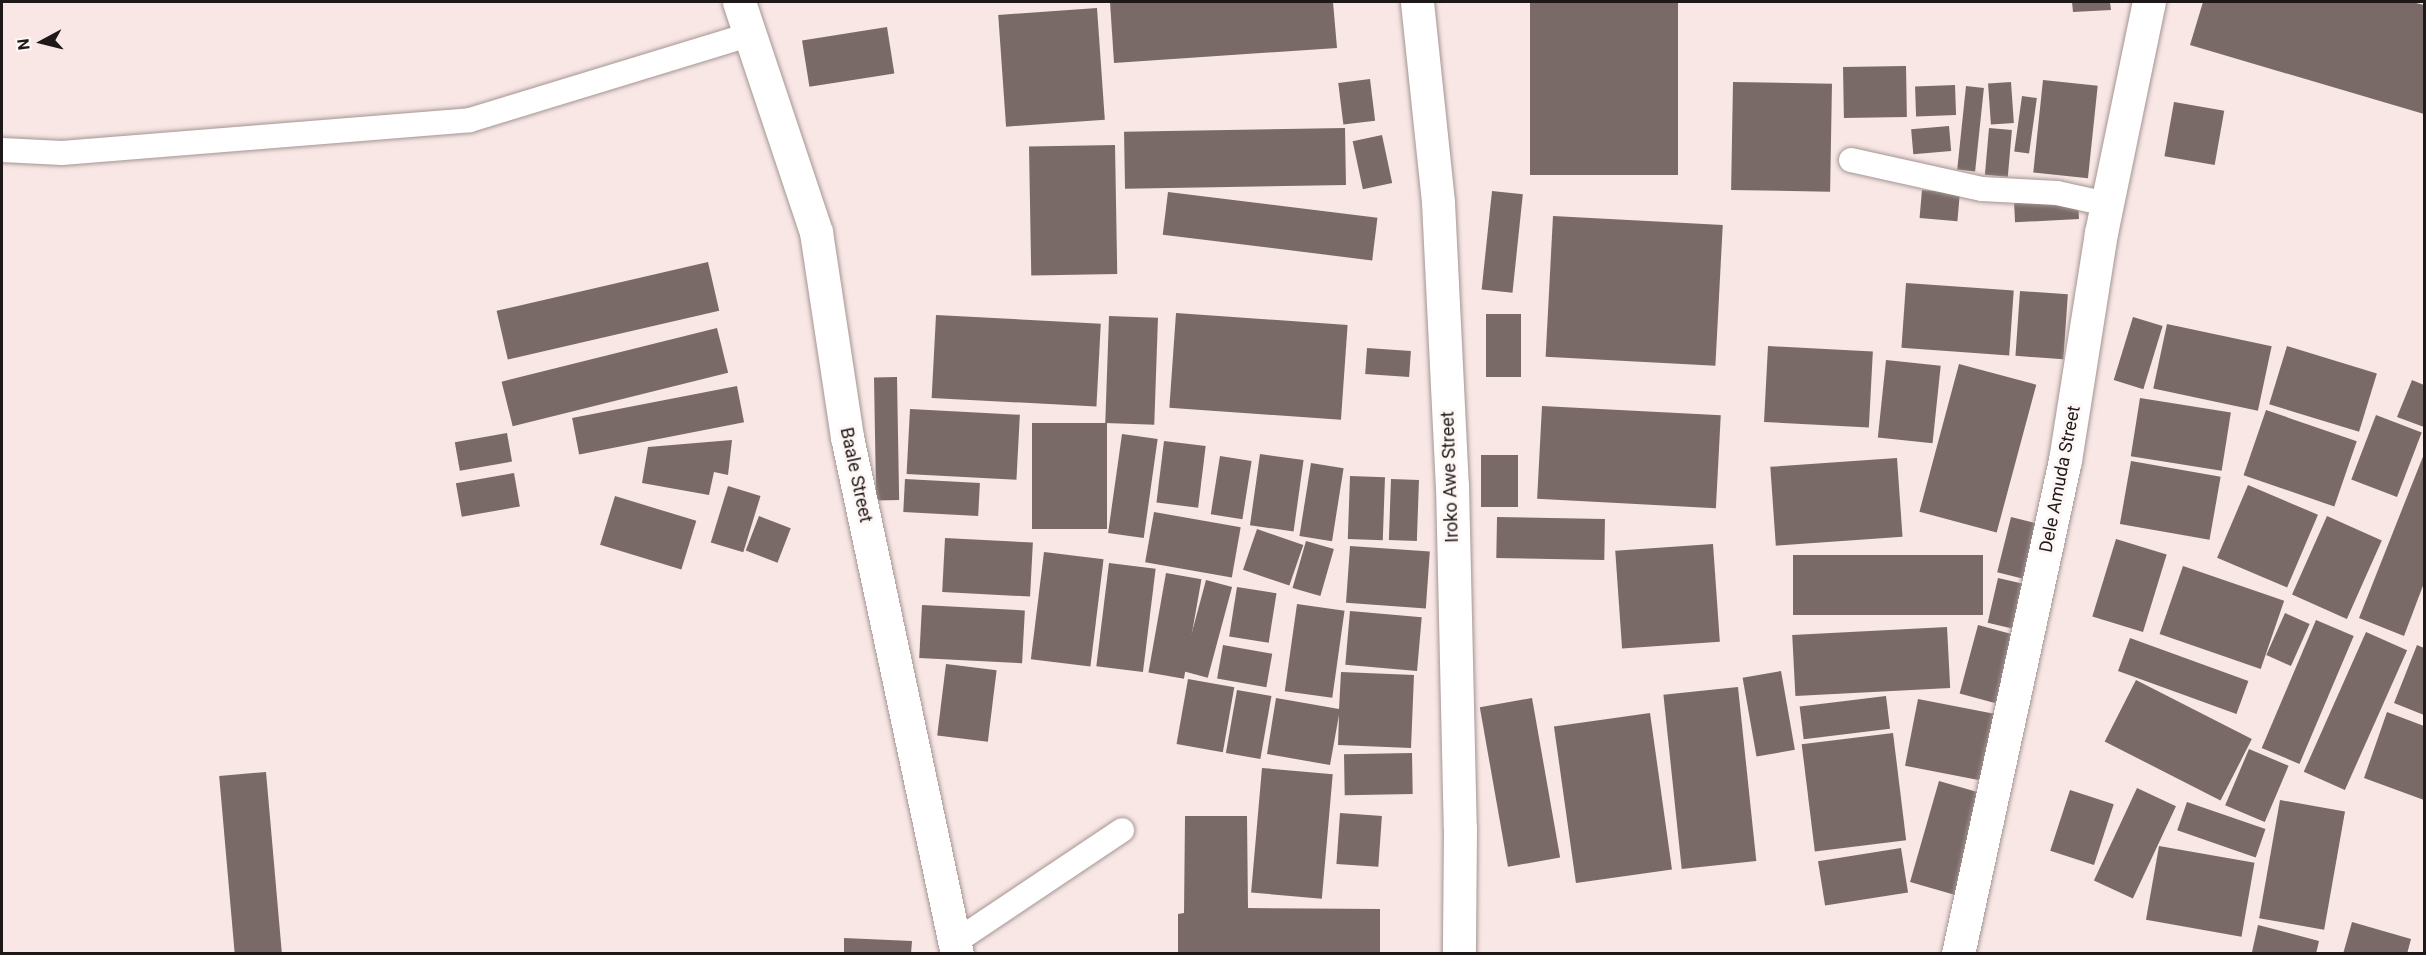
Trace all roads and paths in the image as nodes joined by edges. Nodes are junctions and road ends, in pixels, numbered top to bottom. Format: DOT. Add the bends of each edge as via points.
graph roads {
  1 [pos="740,2"];
  2 [pos="1417,2"];
  3 [pos="2149,2"];
  4 [pos="748,35"];
  5 [pos="2,150"];
  6 [pos="1851,160"];
  7 [pos="2107,204"];
  8 [pos="1122,830"];
  9 [pos="956,948"];
  10 [pos="1459,954"];
  11 [pos="1958,954"];
  1 -- 4 [label="street, Baale Street"];
  2 -- 10 [label="street, Iroko Awe Street" via="1438,202 1452,485"];
  3 -- 7 [label="street, Dele Amuda Street"];
  4 -- 5 [label="lane" via="470,120 62,153"];
  4 -- 9 [label="street, Baale Street" via="816,232 848,437"];
  6 -- 7 [label="lane" via="1982,189 2056,194"];
  7 -- 11 [label="street, Dele Amuda Street" via="2065,460"];
  8 -- 9 [label="lane"];
}
